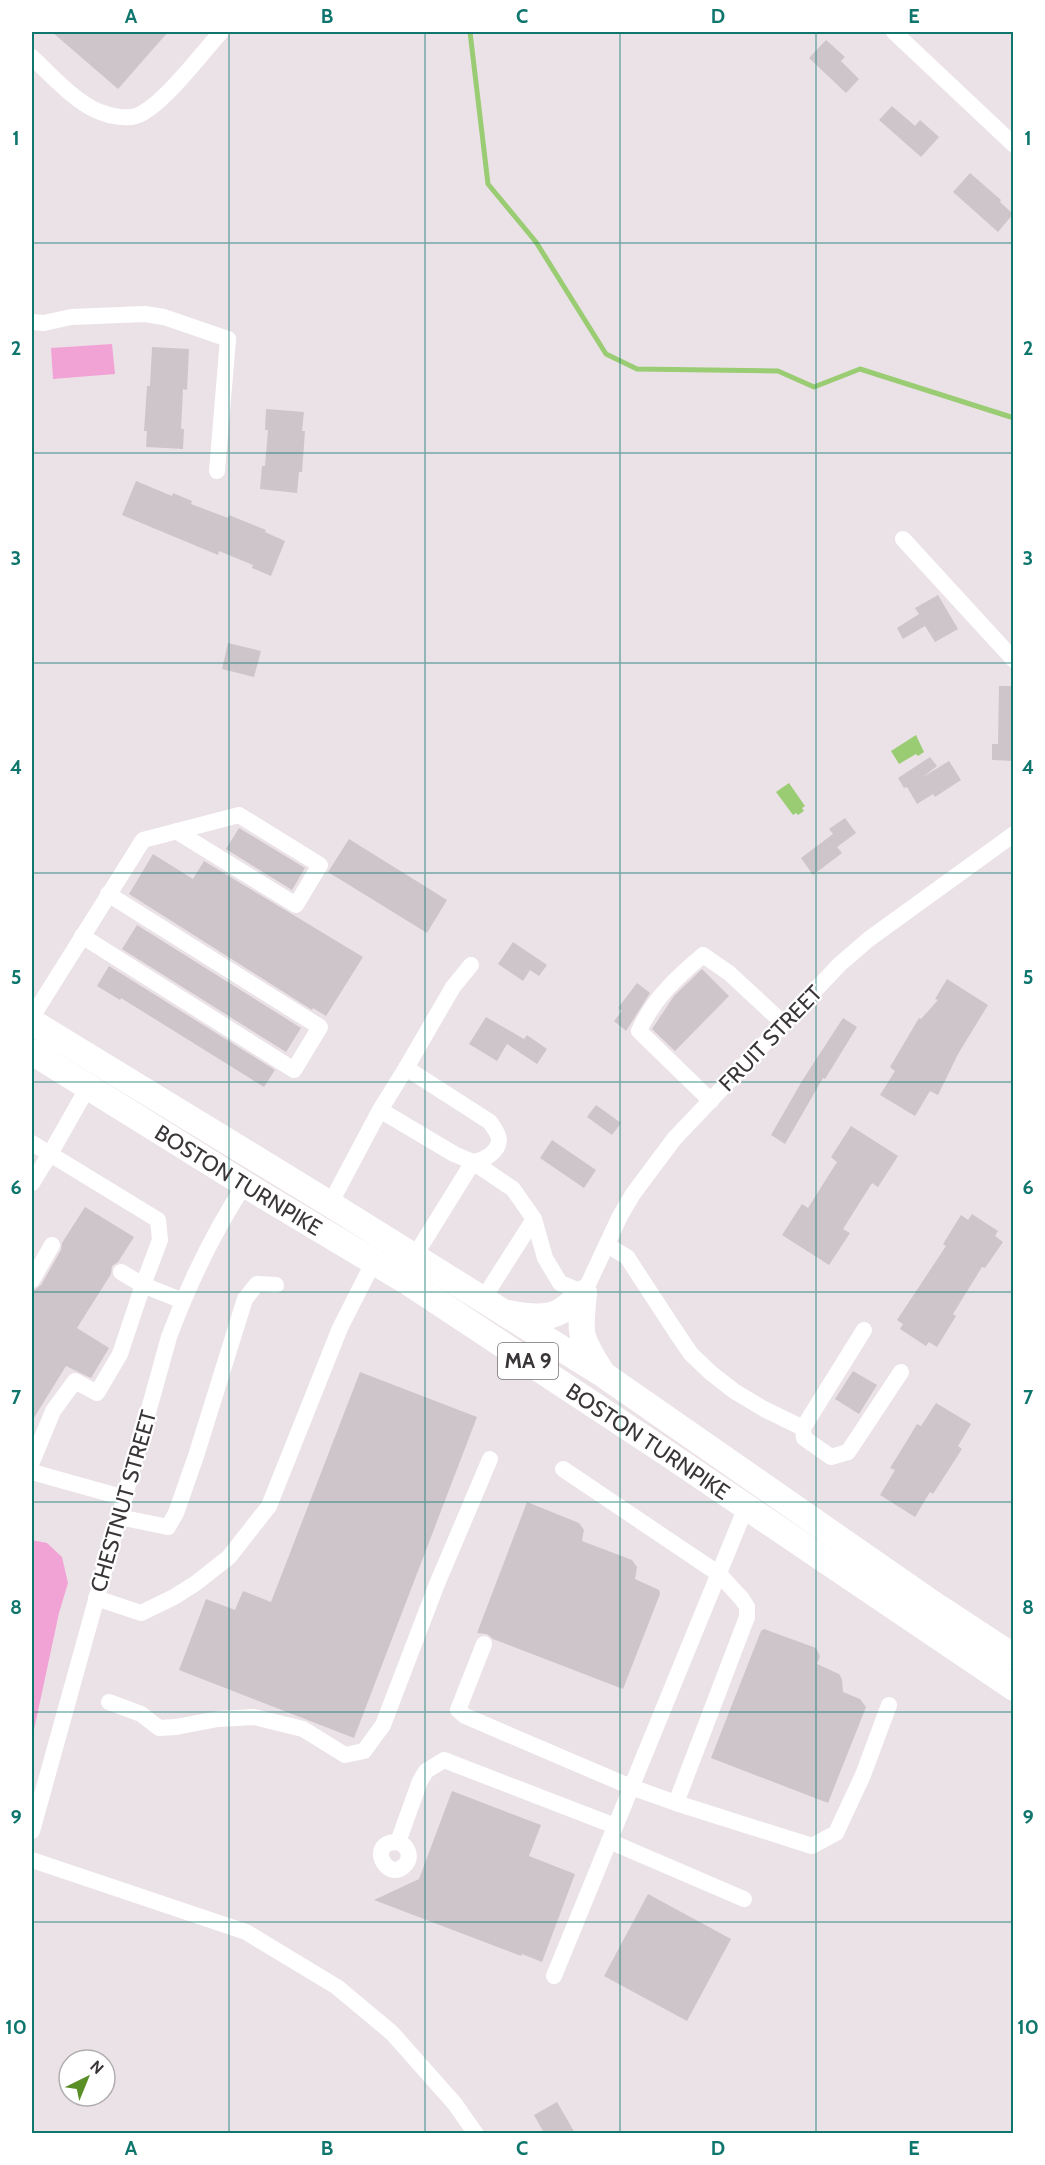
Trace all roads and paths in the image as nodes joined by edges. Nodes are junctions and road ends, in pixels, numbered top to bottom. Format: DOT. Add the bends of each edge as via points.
graph roads {
  1 [pos="221,32"];
  2 [pos="894,32"];
  3 [pos="32,57"];
  4 [pos="1014,145"];
  5 [pos="32,322"];
  6 [pos="217,471"];
  7 [pos="903,539"];
  8 [pos="1014,660"];
  9 [pos="176,831"];
  10 [pos="1014,834"];
  11 [pos="108,894"];
  12 [pos="82,936"];
  13 [pos="471,965"];
  14 [pos="32,1017"];
  15 [pos="32,1022"];
  16 [pos="783,1024"];
  17 [pos="32,1052"];
  18 [pos="406,1068"];
  19 [pos="88,1087"];
  20 [pos="711,1101"];
  21 [pos="380,1110"];
  22 [pos="32,1143"];
  23 [pos="50,1154"];
  24 [pos="473,1162"];
  25 [pos="32,1183"];
  26 [pos="245,1184"];
  27 [pos="330,1204"];
  28 [pos="534,1219"];
  29 [pos="52,1245"];
  30 [pos="607,1245"];
  31 [pos="414,1257"];
  32 [pos="374,1261"];
  33 [pos="121,1272"];
  34 [pos="32,1280"];
  35 [pos="143,1285"];
  36 [pos="276,1285"];
  37 [pos="584,1293"];
  38 [pos="183,1301"];
  39 [pos="493,1306"];
  40 [pos="864,1330"];
  41 [pos="901,1372"];
  42 [pos="604,1375"];
  43 [pos="802,1428"];
  44 [pos="490,1459"];
  45 [pos="32,1461"];
  46 [pos="563,1469"];
  47 [pos="32,1472"];
  48 [pos="125,1498"];
  49 [pos="746,1507"];
  50 [pos="119,1517"];
  51 [pos="719,1574"];
  52 [pos="96,1598"];
  53 [pos="484,1644"];
  54 [pos="1014,1657"];
  55 [pos="1014,1688"];
  56 [pos="109,1702"];
  57 [pos="889,1706"];
  58 [pos="631,1787"];
  59 [pos="676,1803"];
  60 [pos="32,1831"];
  61 [pos="612,1834"];
  62 [pos="398,1842"];
  63 [pos="32,1860"];
  64 [pos="744,1899"];
  65 [pos="554,1976"];
  66 [pos="476,2133"];
  1 -- 3 [label="street" via="168,91 136,116 98,112 69,92"];
  2 -- 4 [label="street"];
  5 -- 6 [label="street" via="145,314 228,339"];
  7 -- 8 [label="street"];
  9 -- 9 [label="street" via="239,815 320,865 296,905"];
  9 -- 11 [label="street" via="143,840"];
  10 -- 16 [label="street, FRUIT STREET" via="869,939"];
  11 -- 12 [label="street"];
  11 -- 12 [label="street" via="320,1027 294,1070"];
  12 -- 14 [label="street"];
  13 -- 18 [label="street" via="453,987"];
  15 -- 27 [label="highway, BOSTON TURNPIKE / MA 9"];
  16 -- 20 [label="street, FRUIT STREET"];
  16 -- 20 [label="street" via="729,973 703,955 675,978 647,1012 639,1031"];
  17 -- 19 [label="highway, BOSTON TURNPIKE / MA 9"];
  18 -- 21 [label="street"];
  18 -- 24 [label="street" via="490,1122 499,1141 495,1150"];
  19 -- 23 [label="street"];
  19 -- 26 [label="highway, BOSTON TURNPIKE / MA 9"];
  20 -- 30 [label="street, FRUIT STREET" via="674,1139 633,1194"];
  21 -- 24 [label="street"];
  21 -- 27 [label="street"];
  22 -- 23 [label="street"];
  23 -- 25 [label="street"];
  23 -- 35 [label="street" via="158,1220 159,1240"];
  24 -- 28 [label="street" via="513,1189"];
  24 -- 31 [label="street"];
  26 -- 32 [label="highway, BOSTON TURNPIKE / MA 9"];
  26 -- 38 [label="street, CHESTNUT STREET" via="215,1233"];
  27 -- 31 [label="highway, BOSTON TURNPIKE / MA 9"];
  28 -- 37 [label="street" via="545,1258 560,1283"];
  28 -- 39 [label="street"];
  29 -- 34 [label="street"];
  30 -- 37 [label="street, FRUIT STREET"];
  30 -- 43 [label="street" via="627,1257 685,1344 711,1373 734,1391"];
  31 -- 39 [label="highway, BOSTON TURNPIKE / MA 9"];
  32 -- 49 [label="highway, BOSTON TURNPIKE / MA 9"];
  32 -- 52 [label="street" via="340,1328 270,1506 229,1557 190,1587 141,1612"];
  33 -- 35 [label="street"];
  35 -- 38 [label="street"];
  35 -- 45 [label="street" via="120,1354 97,1393 75,1382 53,1411"];
  36 -- 50 [label="street" via="257,1284 245,1299 196,1456 168,1527"];
  37 -- 39 [label="highway" via="552,1314 520,1316"];
  37 -- 42 [label="highway" via="581,1339"];
  38 -- 48 [label="street, CHESTNUT STREET" via="169,1337"];
  39 -- 42 [label="highway, BOSTON TURNPIKE / MA 9"];
  40 -- 43 [label="street"];
  41 -- 43 [label="street" via="848,1452 831,1456 804,1438"];
  42 -- 54 [label="highway, BOSTON TURNPIKE / MA 9"];
  44 -- 56 [label="street" via="383,1725 364,1751 345,1755 303,1729 254,1717 159,1728 141,1714"];
  46 -- 51 [label="street"];
  47 -- 48 [label="street"];
  48 -- 50 [label="street, CHESTNUT STREET"];
  49 -- 51 [label="street"];
  49 -- 55 [label="highway, BOSTON TURNPIKE / MA 9"];
  50 -- 52 [label="street, CHESTNUT STREET"];
  51 -- 58 [label="street"];
  51 -- 59 [label="street" via="742,1599 747,1617"];
  52 -- 60 [label="street, CHESTNUT STREET"];
  53 -- 58 [label="street" via="458,1710"];
  57 -- 59 [label="street" via="836,1833 812,1846"];
  58 -- 59 [label="street"];
  58 -- 61 [label="street"];
  61 -- 62 [label="street" via="444,1760 426,1771 420,1781"];
  61 -- 64 [label="street"];
  61 -- 65 [label="street"];
  63 -- 66 [label="street" via="246,1932 337,1987 392,2034"];
}
